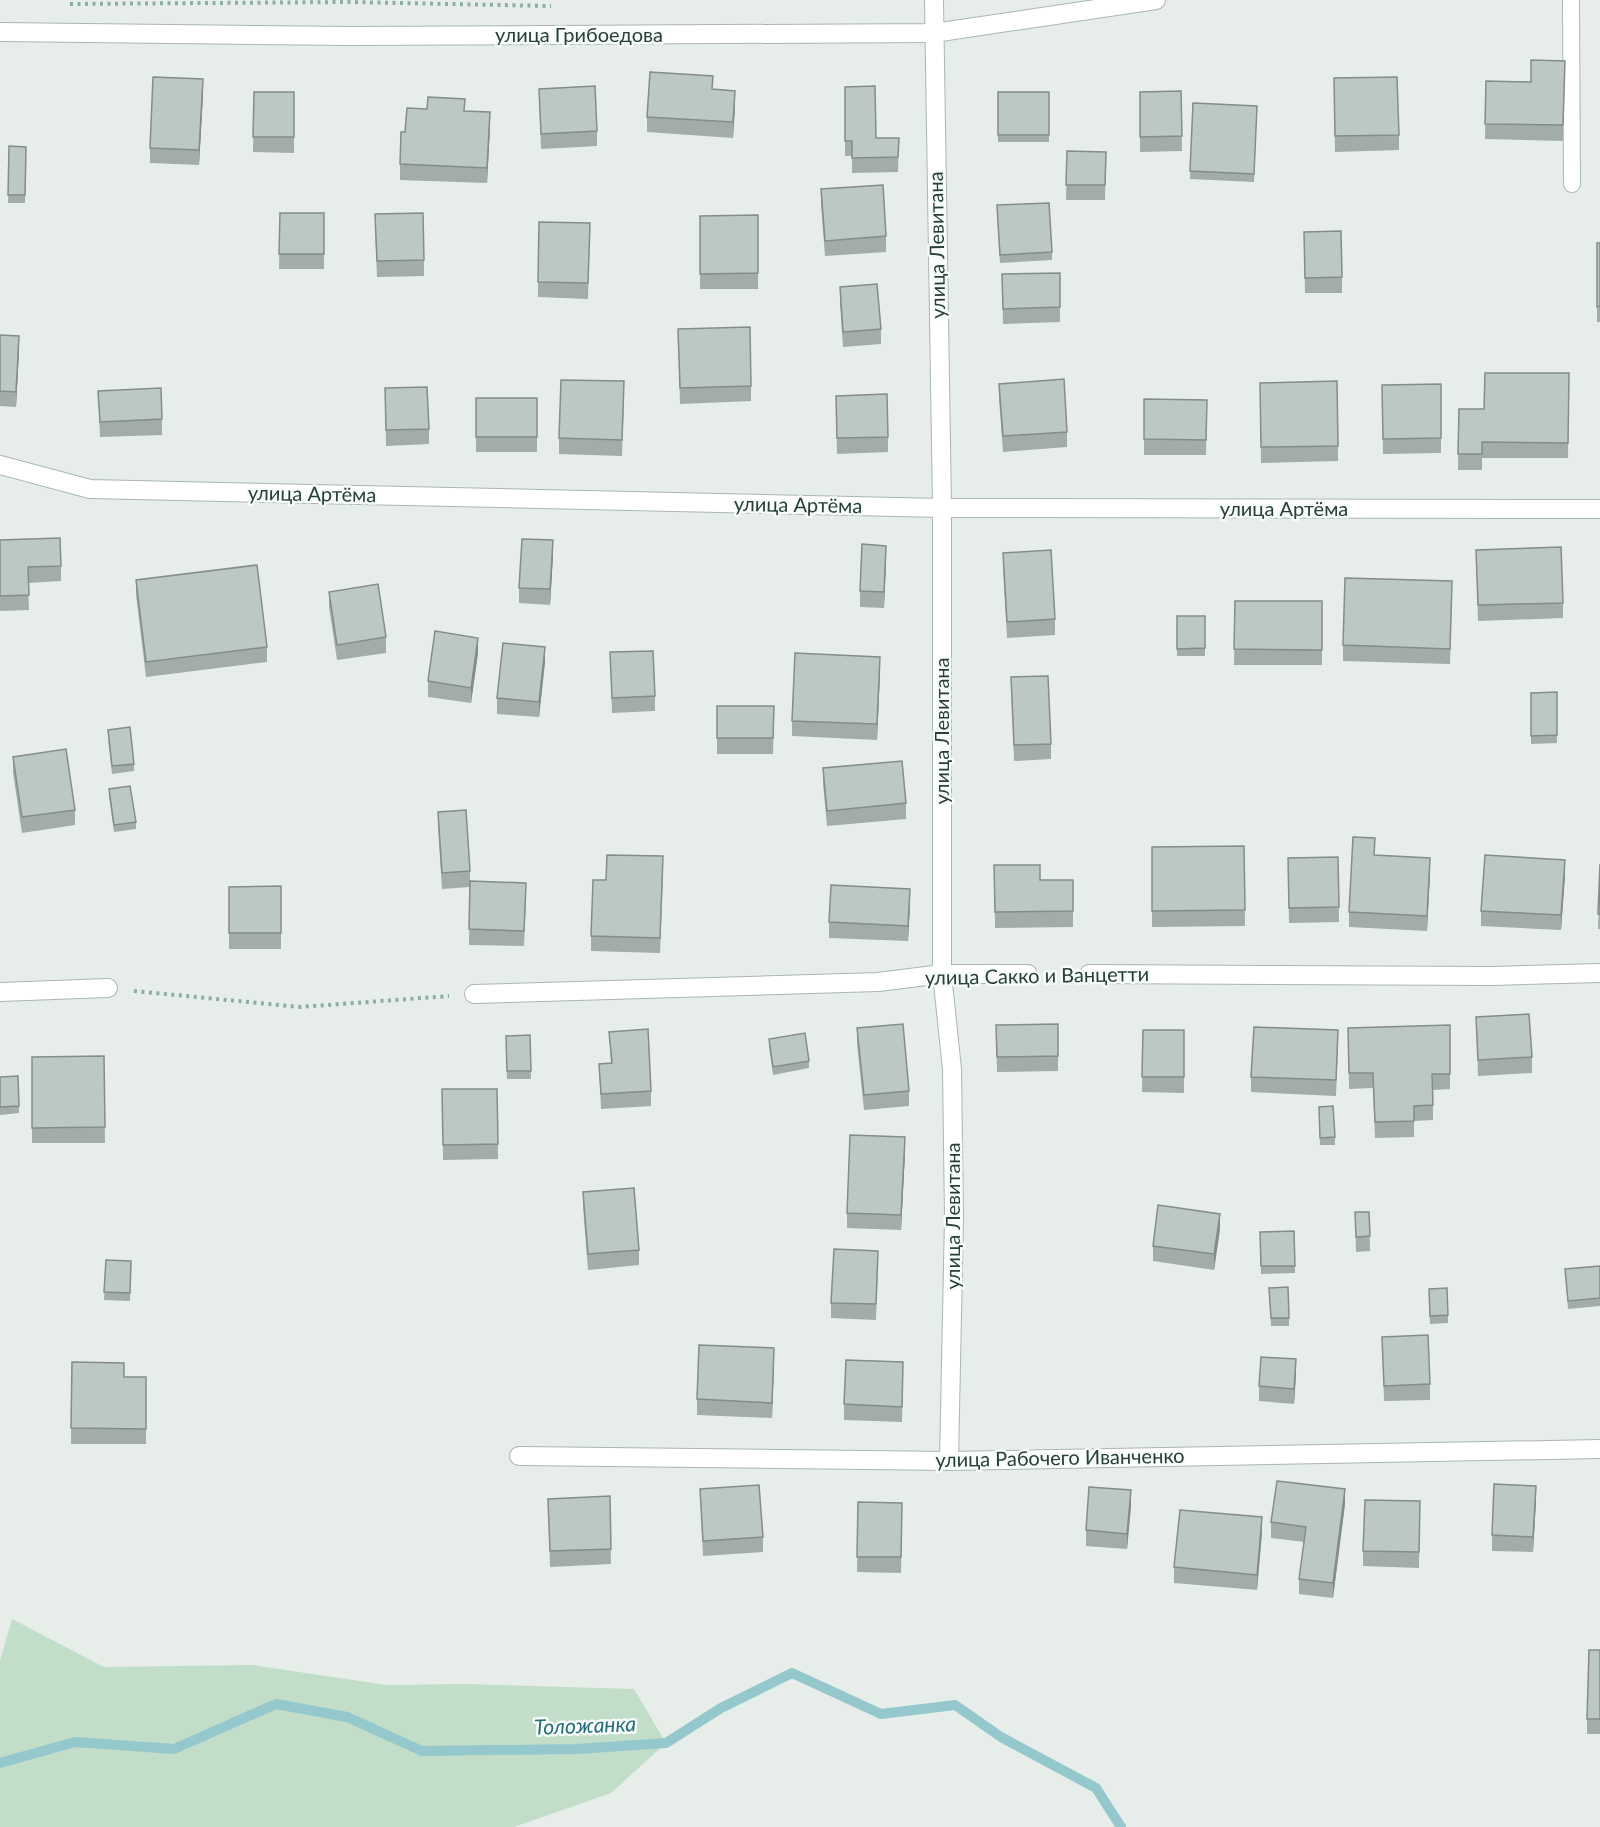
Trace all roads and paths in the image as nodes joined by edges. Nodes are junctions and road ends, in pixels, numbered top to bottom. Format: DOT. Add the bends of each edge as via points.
graph roads {
  1 [pos="934,0"];
  2 [pos="1156,0"];
  3 [pos="1571,0"];
  4 [pos="70,4"];
  5 [pos="562,6"];
  6 [pos="0,32"];
  7 [pos="934,33"];
  8 [pos="1572,184"];
  9 [pos="0,465"];
  10 [pos="942,508"];
  11 [pos="1600,509"];
  12 [pos="1600,973"];
  13 [pos="942,974"];
  14 [pos="1028,974"];
  15 [pos="1089,974"];
  16 [pos="108,988"];
  17 [pos="0,992"];
  18 [pos="474,994"];
  19 [pos="1600,1449"];
  20 [pos="519,1456"];
  21 [pos="949,1461"];
  1 -- 7 [label="street, улица Левитана"];
  2 -- 7 [label="street, улица Грибоедова"];
  3 -- 8 [label="lane"];
  4 -- 5 [label="path" via="349,2"];
  6 -- 7 [label="street, улица Грибоедова" via="350,36"];
  7 -- 10 [label="street, улица Левитана"];
  9 -- 10 [label="street, улица Артёма" via="90,489"];
  10 -- 11 [label="street, улица Артёма"];
  10 -- 13 [label="street, улица Левитана"];
  12 -- 15 [label="street, улица Сакко и Ванцетти"];
  13 -- 14 [label="street, улица Сакко и Ванцетти"];
  13 -- 18 [label="street, улица Сакко и Ванцетти" via="878,982"];
  13 -- 21 [label="street, улица Левитана" via="952,1070 954,1172"];
  16 -- 17 [label="street"];
  16 -- 18 [label="path" via="300,1007"];
  19 -- 21 [label="street, улица Рабочего Иванченко"];
  20 -- 21 [label="street, улица Рабочего Иванченко"];
}
